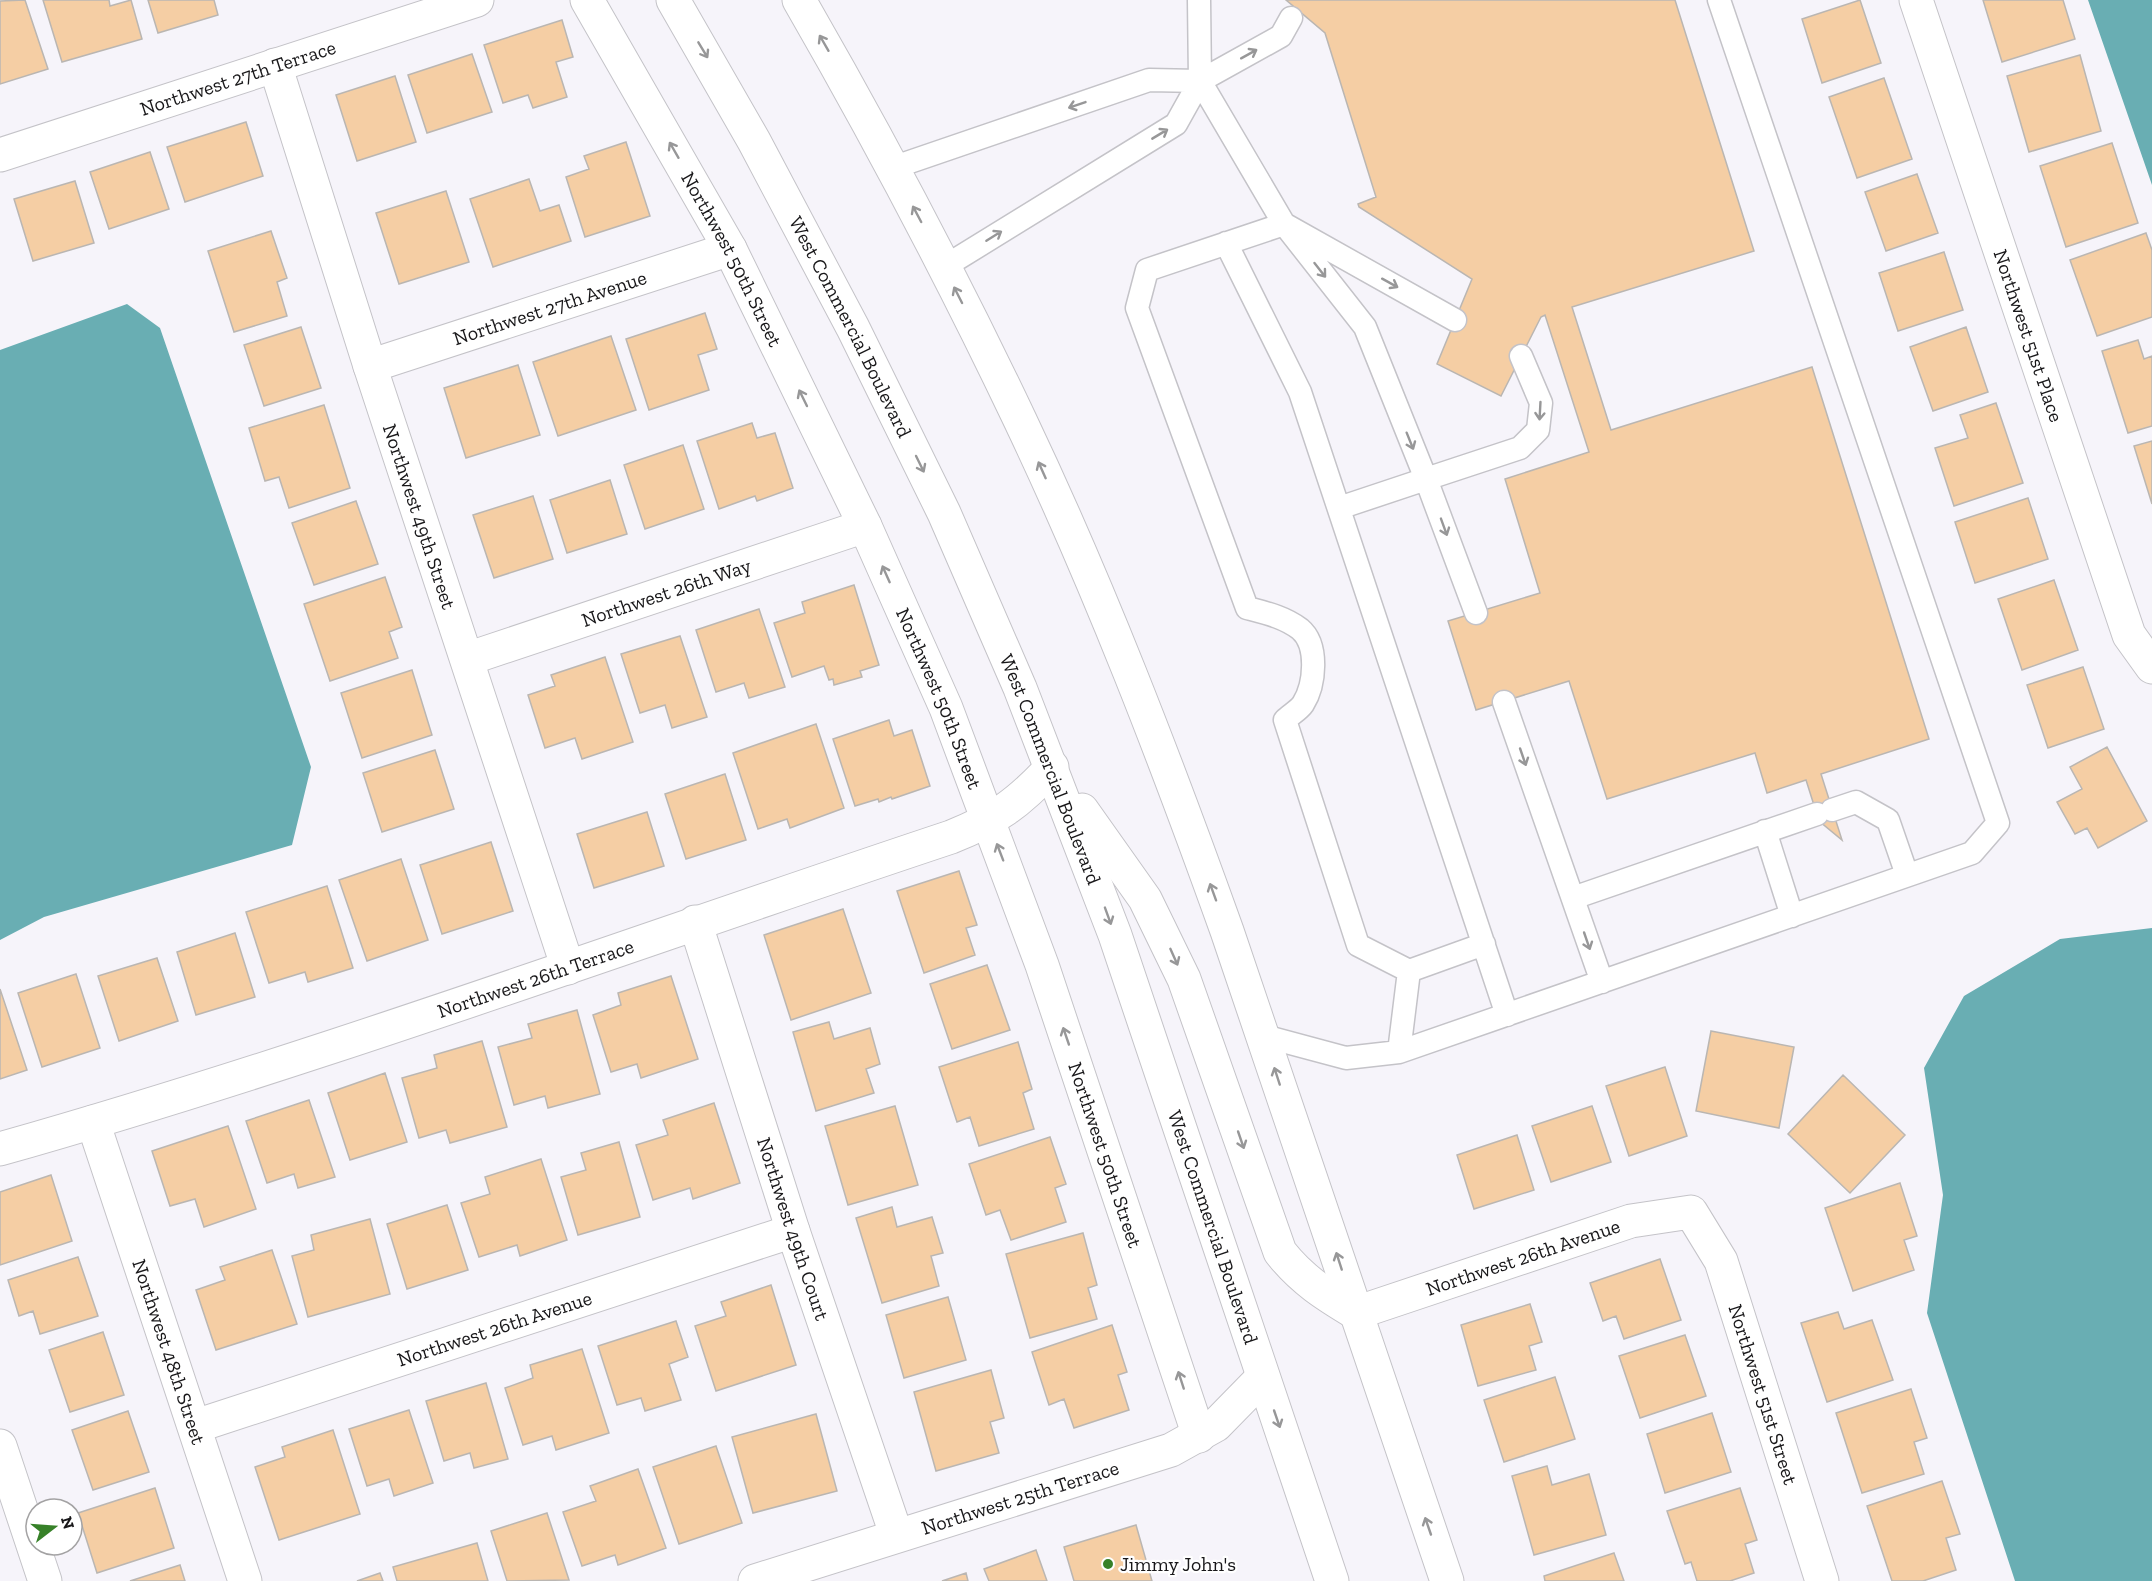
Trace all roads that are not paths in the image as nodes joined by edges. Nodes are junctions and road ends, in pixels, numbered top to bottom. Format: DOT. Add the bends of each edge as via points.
graph roads {
  1 [pos="477,0"];
  2 [pos="588,0"];
  3 [pos="673,0"];
  4 [pos="799,0"];
  5 [pos="1199,0"];
  6 [pos="1719,0"];
  7 [pos="1916,0"];
  8 [pos="1291,18"];
  9 [pos="275,65"];
  10 [pos="1200,81"];
  11 [pos="0,155"];
  12 [pos="892,168"];
  13 [pos="1284,224"];
  14 [pos="1226,243"];
  15 [pos="730,249"];
  16 [pos="944,267"];
  17 [pos="1455,320"];
  18 [pos="1521,356"];
  19 [pos="370,366"];
  20 [pos="1426,479"];
  21 [pos="1339,508"];
  22 [pos="865,526"];
  23 [pos="1476,613"];
  24 [pos="467,659"];
  25 [pos="2152,667"];
  26 [pos="1504,702"];
  27 [pos="1052,767"];
  28 [pos="989,822"];
  29 [pos="1765,831"];
  30 [pos="1907,875"];
  31 [pos="1573,898"];
  32 [pos="1792,916"];
  33 [pos="695,922"];
  34 [pos="1484,944"];
  35 [pos="568,968"];
  36 [pos="1410,971"];
  37 [pos="1602,982"];
  38 [pos="1507,1015"];
  39 [pos="1264,1036"];
  40 [pos="1399,1053"];
  41 [pos="93,1122"];
  42 [pos="0,1149"];
  43 [pos="1691,1212"];
  44 [pos="793,1232"];
  45 [pos="1356,1313"];
  46 [pos="1263,1377"];
  47 [pos="196,1426"];
  48 [pos="1199,1436"];
  49 [pos="0,1446"];
  50 [pos="896,1534"];
  51 [pos="45,1581"];
  52 [pos="245,1581"];
  53 [pos="755,1581"];
  54 [pos="1332,1581"];
  55 [pos="1447,1581"];
  56 [pos="1822,1581"];
  1 -- 9 [label="main road, Northwest 27th Terrace"];
  15 -- 2 [label="main road, Northwest 50th Street, one-way"];
  3 -- 27 [label="main road, West Commercial Boulevard, one-way" via="771,172 896,415 949,524"];
  12 -- 4 [label="main road, one-way"];
  5 -- 10 [label="lane"];
  6 -- 30 [label="lane" via="1998,823 1972,853"];
  7 -- 25 [label="main road, Northwest 51st Place" via="2129,635"];
  10 -- 8 [label="lane, one-way" via="1281,36"];
  9 -- 11 [label="main road, Northwest 27th Terrace"];
  9 -- 19 [label="main road, Northwest 49th Street"];
  10 -- 12 [label="lane, one-way" via="1149,80"];
  10 -- 13 [label="lane"];
  16 -- 10 [label="lane, one-way" via="1176,124"];
  16 -- 12 [label="main road, one-way"];
  13 -- 14 [label="lane"];
  13 -- 17 [label="lane, one-way"];
  13 -- 20 [label="lane, one-way" via="1365,327"];
  14 -- 21 [label="lane" via="1300,392"];
  14 -- 36 [label="lane" via="1147,270 1137,308 1247,608 1280,617 1302,631 1313,656 1313,679 1302,705 1285,720 1358,945"];
  15 -- 19 [label="main road, Northwest 27th Avenue"];
  22 -- 15 [label="main road, Northwest 50th Street, one-way"];
  39 -- 16 [label="main road, one-way" via="1191,831 1110,627 1021,422"];
  18 -- 20 [label="lane, one-way" via="1541,403 1538,430 1520,448"];
  19 -- 24 [label="main road, Northwest 49th Street"];
  20 -- 21 [label="lane"];
  20 -- 23 [label="lane, one-way"];
  21 -- 34 [label="lane"];
  22 -- 24 [label="main road, Northwest 26th Way"];
  28 -- 22 [label="main road, Northwest 50th Street, one-way" via="946,708"];
  24 -- 35 [label="main road, Northwest 49th Street"];
  26 -- 31 [label="lane, one-way"];
  27 -- 28 [label="main road, Northwest 26th Terrace"];
  27 -- 45 [label="main road, one-way" via="1145,899 1165,938 1198,1014 1280,1252 1313,1287"];
  27 -- 46 [label="main road, West Commercial Boulevard, one-way" via="1115,935"];
  28 -- 33 [label="main road, Northwest 26th Terrace"];
  48 -- 28 [label="main road, Northwest 50th Street, one-way" via="1078,1069"];
  29 -- 30 [label="lane" via="1856,802 1888,820"];
  29 -- 31 [label="lane"];
  29 -- 32 [label="lane"];
  30 -- 32 [label="lane"];
  31 -- 37 [label="lane, one-way"];
  32 -- 37 [label="lane"];
  33 -- 35 [label="main road, Northwest 26th Terrace"];
  33 -- 44 [label="main road, Northwest 49th Court"];
  34 -- 36 [label="lane"];
  34 -- 38 [label="lane"];
  35 -- 41 [label="main road, Northwest 26th Terrace"];
  36 -- 40 [label="lane"];
  37 -- 38 [label="lane"];
  38 -- 40 [label="lane"];
  39 -- 40 [label="lane" via="1346,1058"];
  45 -- 39 [label="main road, one-way"];
  41 -- 42 [label="main road, Northwest 26th Terrace"];
  41 -- 47 [label="main road, Northwest 48th Street"];
  43 -- 45 [label="main road, Northwest 26th Avenue" via="1631,1221"];
  43 -- 56 [label="main road, Northwest 51st Street" via="1721,1261"];
  44 -- 47 [label="main road, Northwest 26th Avenue"];
  44 -- 50 [label="main road, Northwest 49th Court"];
  55 -- 45 [label="main road, one-way"];
  46 -- 48 [label="main road, Northwest 25th Terrace" via="1228,1415"];
  46 -- 54 [label="main road, West Commercial Boulevard, one-way"];
  47 -- 52 [label="main road, Northwest 48th Street"];
  48 -- 50 [label="main road, Northwest 25th Terrace" via="1171,1450"];
  49 -- 51 [label="main road"];
  50 -- 53 [label="main road, Northwest 25th Terrace"];
}
